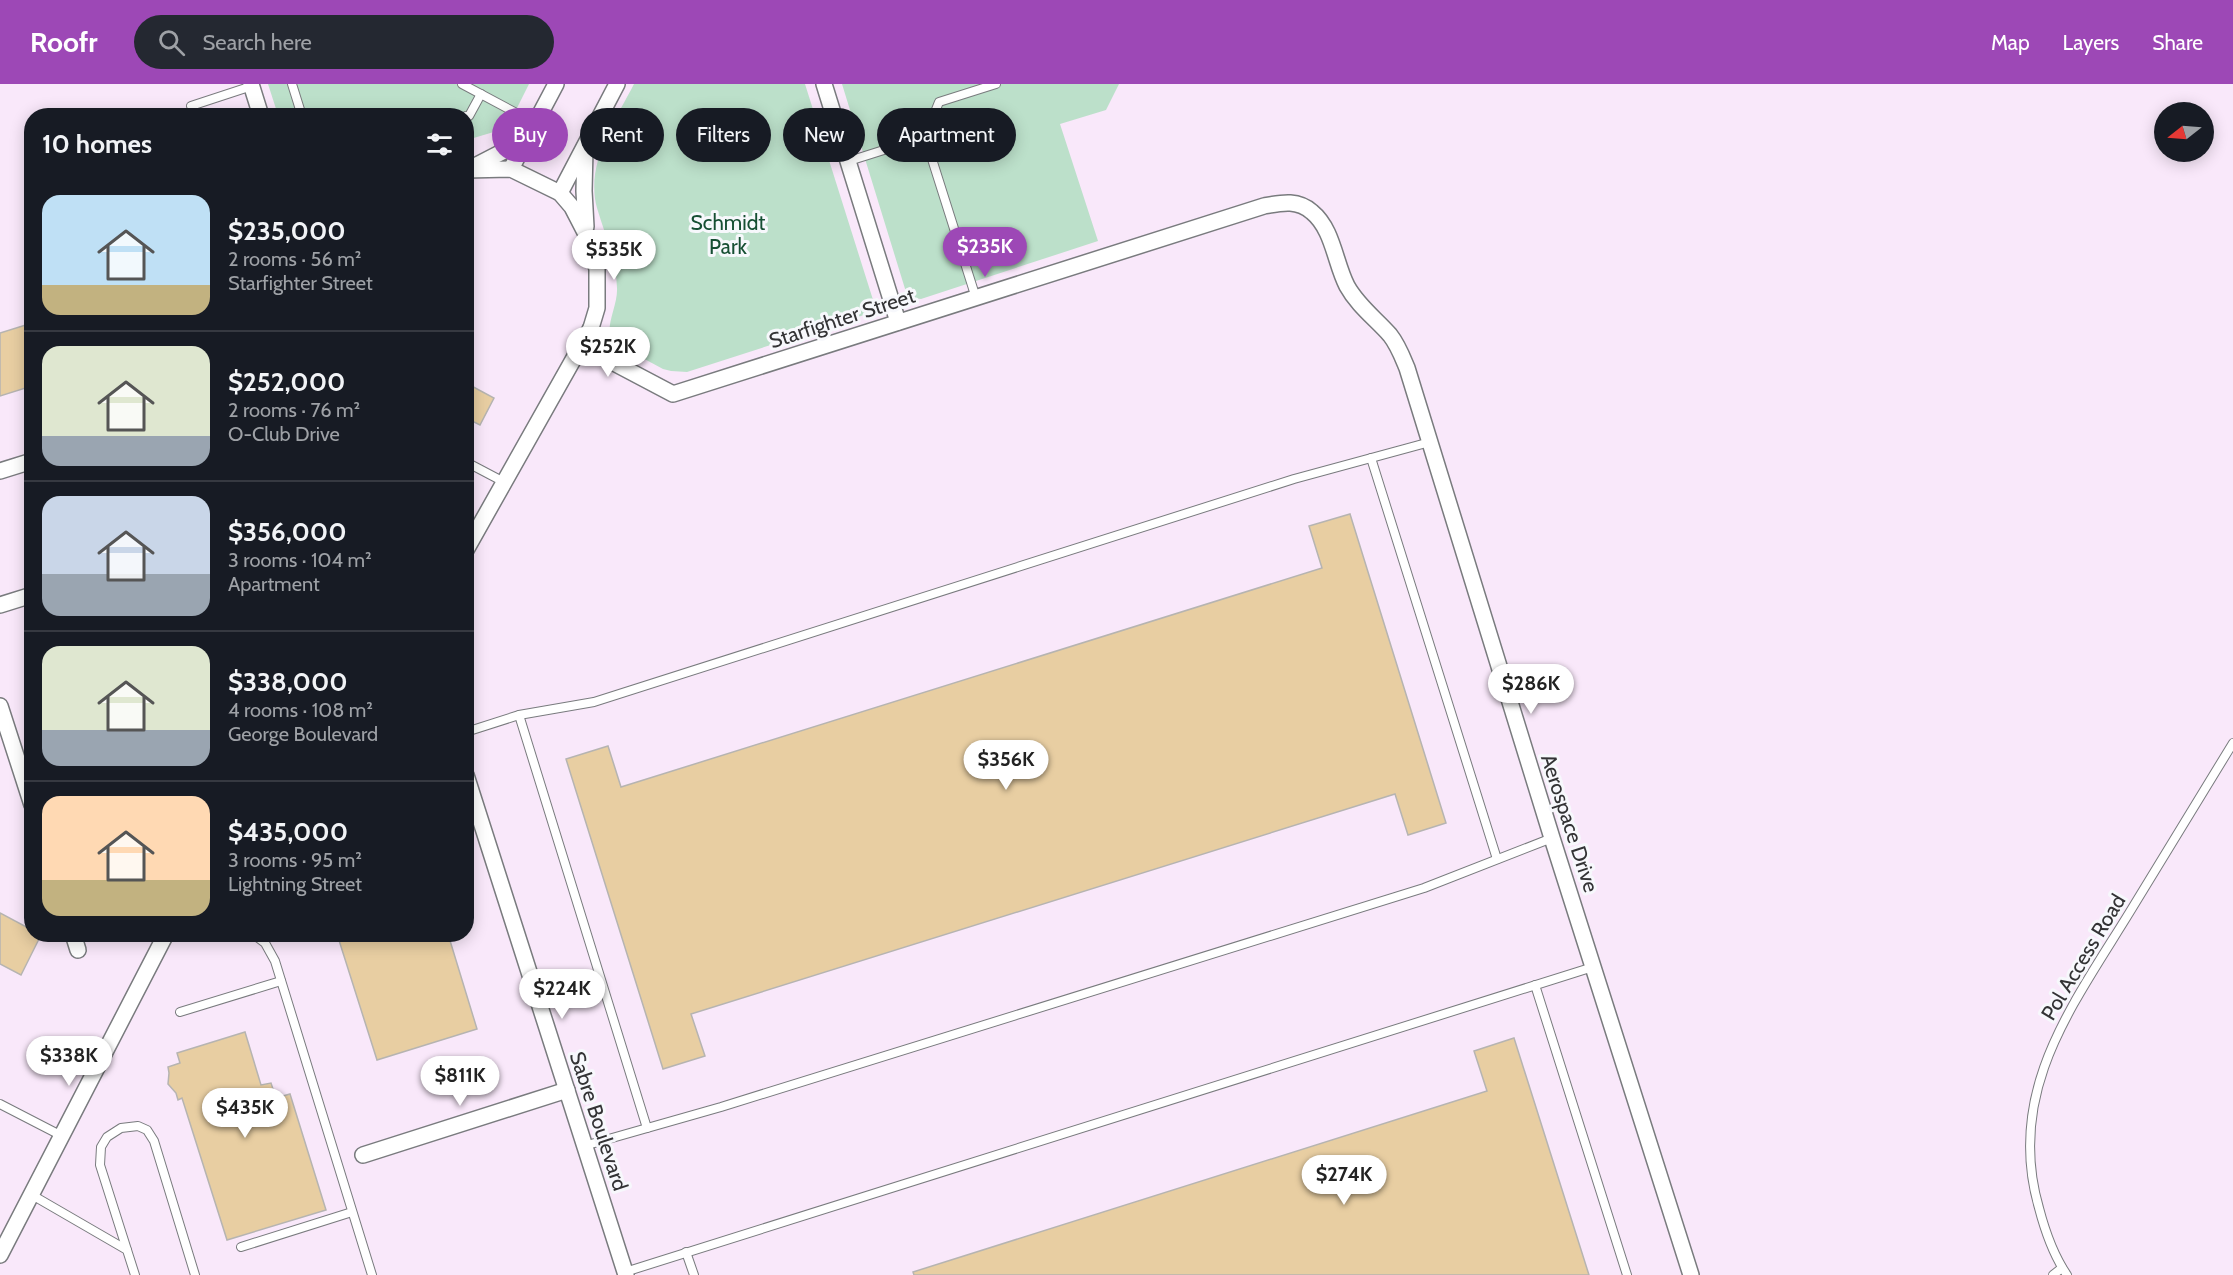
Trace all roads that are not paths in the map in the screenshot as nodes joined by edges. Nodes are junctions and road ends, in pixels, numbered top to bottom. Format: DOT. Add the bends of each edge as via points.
graph roads {
  1 [pos="292,84"];
  2 [pos="462,84"];
  3 [pos="556,84"];
  4 [pos="617,84"];
  5 [pos="824,84"];
  6 [pos="996,84"];
  7 [pos="251,85"];
  8 [pos="481,94"];
  9 [pos="191,106"];
  10 [pos="258,108"];
  11 [pos="300,108"];
  12 [pos="473,108"];
  13 [pos="508,108"];
  14 [pos="544,108"];
  15 [pos="604,108"];
  16 [pos="832,108"];
  17 [pos="937,108"];
  18 [pos="580,154"];
  19 [pos="492,157"];
  20 [pos="515,162"];
  21 [pos="585,162"];
  22 [pos="849,162"];
  23 [pos="933,162"];
  24 [pos="474,167"];
  25 [pos="511,169"];
  26 [pos="474,170"];
  27 [pos="560,193"];
  28 [pos="1299,204"];
  29 [pos="587,236"];
  30 [pos="975,298"];
  31 [pos="898,322"];
  32 [pos="591,328"];
  33 [pos="1430,442"];
  34 [pos="1371,458"];
  35 [pos="24,464"];
  36 [pos="474,466"];
  37 [pos="0,471"];
  38 [pos="504,482"];
  39 [pos="474,536"];
  40 [pos="24,598"];
  41 [pos="0,605"];
  42 [pos="0,706"];
  43 [pos="519,715"];
  44 [pos="474,729"];
  45 [pos="2233,743"];
  46 [pos="24,780"];
  47 [pos="474,799"];
  48 [pos="1552,838"];
  49 [pos="1497,859"];
  50 [pos="76,942"];
  51 [pos="162,942"];
  52 [pos="264,942"];
  53 [pos="78,950"];
  54 [pos="1594,967"];
  55 [pos="281,981"];
  56 [pos="1535,985"];
  57 [pos="180,1012"];
  58 [pos="567,1090"];
  59 [pos="0,1104"];
  60 [pos="646,1128"];
  61 [pos="62,1136"];
  62 [pos="584,1146"];
  63 [pos="363,1155"];
  64 [pos="32,1195"];
  65 [pos="352,1212"];
  66 [pos="241,1247"];
  67 [pos="127,1250"];
  68 [pos="686,1252"];
  69 [pos="0,1255"];
  70 [pos="2062,1268"];
  71 [pos="625,1273"];
  72 [pos="135,1275"];
  73 [pos="195,1275"];
  74 [pos="372,1275"];
  75 [pos="694,1275"];
  76 [pos="1626,1275"];
  77 [pos="1691,1275"];
  78 [pos="2053,1275"];
  79 [pos="2067,1275"];
  1 -- 11 [label="lane"];
  2 -- 8 [label="lane"];
  3 -- 14 [label="street"];
  4 -- 15 [label="street"];
  5 -- 16 [label="street"];
  6 -- 17 [label="lane" via="939,102"];
  7 -- 9 [label="lane"];
  7 -- 10 [label="street"];
  8 -- 12 [label="lane"];
  8 -- 13 [label="lane"];
  18 -- 27 [label="street"];
  19 -- 24 [label="street"];
  20 -- 25 [label="street"];
  21 -- 29 [label="street"];
  22 -- 31 [label="street"];
  23 -- 30 [label="lane"];
  25 -- 26 [label="street"];
  25 -- 27 [label="street"];
  27 -- 29 [label="street"];
  28 -- 30 [label="street, Starfighter Street" via="1264,206"];
  28 -- 33 [label="street, Aerospace Drive" via="1319,218 1348,288 1399,348"];
  29 -- 32 [label="street" via="598,288"];
  30 -- 31 [label="street, Starfighter Street"];
  31 -- 32 [label="street, Starfighter Street" via="673,394 601,356 592,344"];
  32 -- 38 [label="street"];
  33 -- 34 [label="lane"];
  33 -- 48 [label="street, Aerospace Drive"];
  34 -- 43 [label="lane" via="1294,479 594,702"];
  34 -- 49 [label="lane"];
  35 -- 37 [label="street"];
  36 -- 38 [label="lane"];
  38 -- 39 [label="street"];
  40 -- 41 [label="street"];
  42 -- 46 [label="street"];
  43 -- 44 [label="lane"];
  43 -- 60 [label="lane"];
  45 -- 70 [label="lane, Pol Access Road" via="2061,1024 2035,1092 2028,1142 2033,1187 2043,1224"];
  47 -- 58 [label="street, Sabre Boulevard"];
  48 -- 49 [label="lane"];
  48 -- 54 [label="street, Aerospace Drive"];
  49 -- 60 [label="lane" via="1424,888"];
  50 -- 53 [label="street"];
  51 -- 61 [label="street"];
  52 -- 55 [label="lane"];
  54 -- 56 [label="lane"];
  54 -- 77 [label="street, Aerospace Drive"];
  55 -- 57 [label="lane"];
  55 -- 65 [label="lane"];
  56 -- 68 [label="lane"];
  56 -- 76 [label="lane"];
  58 -- 62 [label="street, Sabre Boulevard"];
  58 -- 63 [label="street"];
  59 -- 61 [label="lane"];
  60 -- 62 [label="lane"];
  61 -- 64 [label="street"];
  62 -- 71 [label="street, Sabre Boulevard"];
  64 -- 67 [label="lane"];
  64 -- 69 [label="street"];
  65 -- 66 [label="lane"];
  65 -- 74 [label="lane"];
  67 -- 72 [label="lane"];
  67 -- 73 [label="lane" via="99,1164 107,1137 121,1128 138,1126 147,1130 154,1142"];
  68 -- 71 [label="lane"];
  68 -- 75 [label="lane"];
  70 -- 78 [label="lane"];
  70 -- 79 [label="lane, Pol Access Road"];
}
